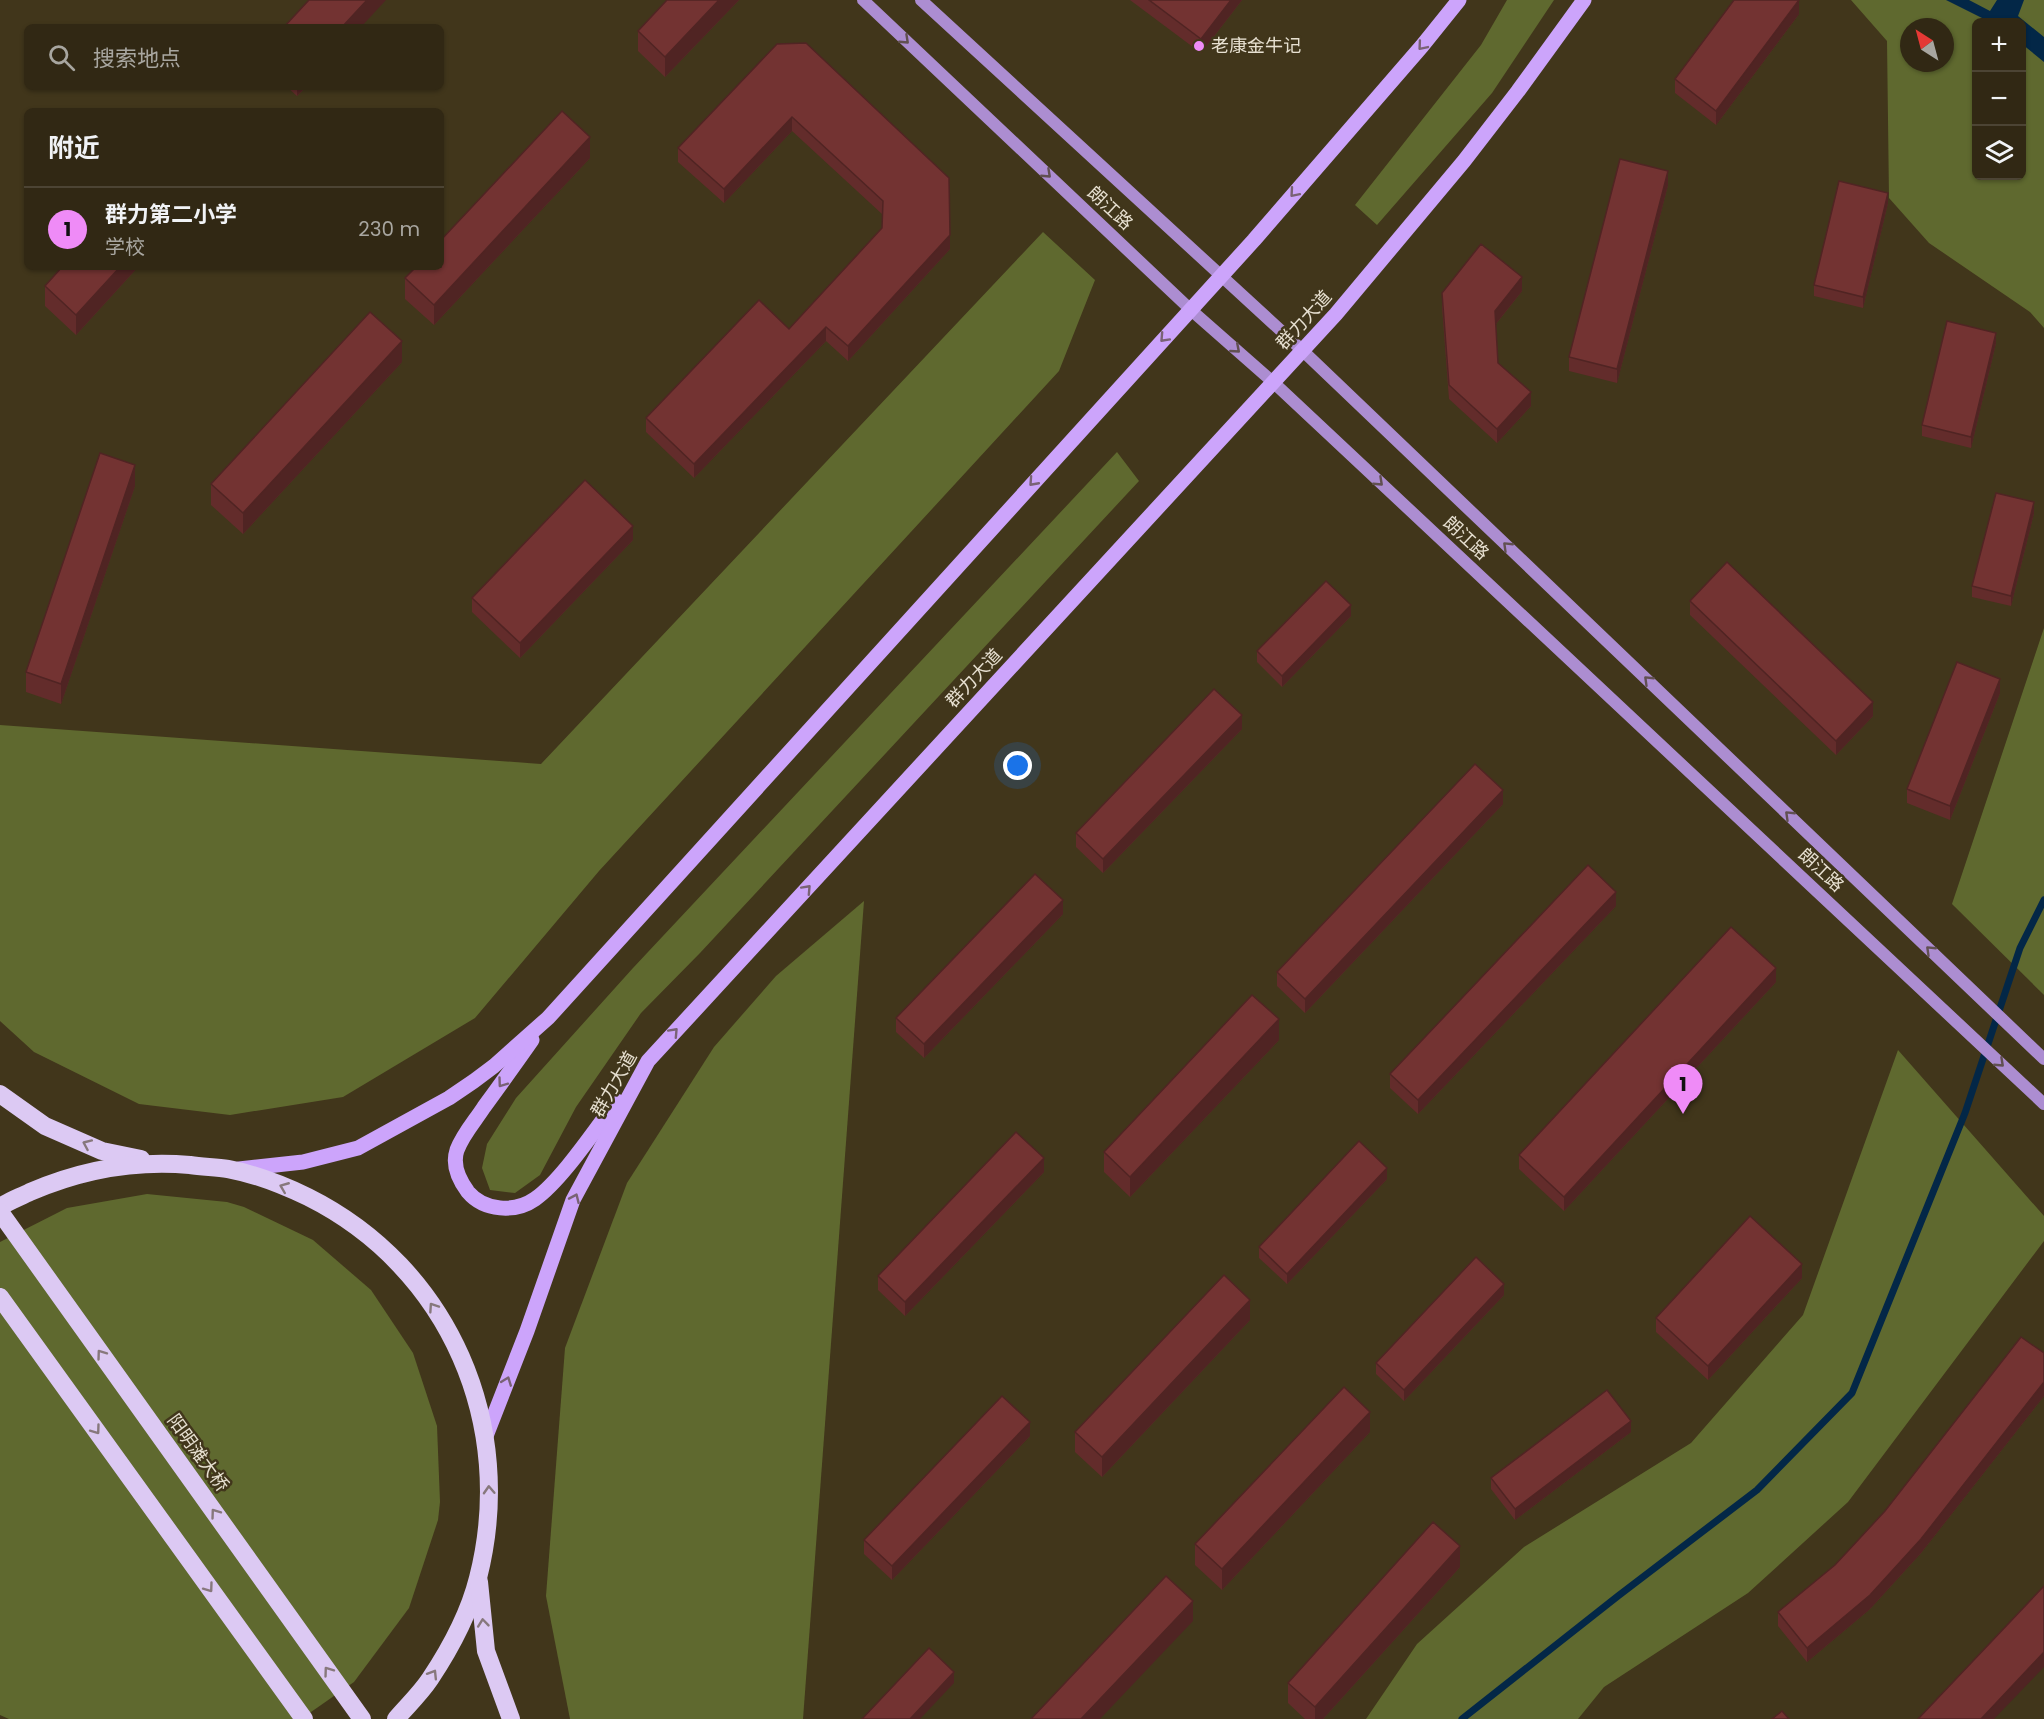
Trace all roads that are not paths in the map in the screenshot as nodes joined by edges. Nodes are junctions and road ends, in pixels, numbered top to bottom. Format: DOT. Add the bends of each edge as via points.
graph roads {
  1 [pos="862,0"];
  2 [pos="921,0"];
  3 [pos="1458,0"];
  4 [pos="1584,0"];
  5 [pos="1221,276"];
  6 [pos="1191,310"];
  7 [pos="1303,351"];
  8 [pos="1274,383"];
  9 [pos="548,1018"];
  10 [pos="2044,1059"];
  11 [pos="648,1061"];
  12 [pos="0,1094"];
  13 [pos="2044,1104"];
  14 [pos="164,1163"];
  15 [pos="228,1169"];
  16 [pos="0,1207"];
  17 [pos="0,1212"];
  18 [pos="0,1297"];
  19 [pos="486,1436"];
  20 [pos="478,1579"];
  21 [pos="304,1719"];
  22 [pos="362,1719"];
  23 [pos="396,1719"];
  24 [pos="511,1719"];
  1 -- 6 [label="main road, 朗江路, one-way"];
  2 -- 5 [label="main road, 朗江路"];
  3 -- 5 [label="main road, one-way"];
  4 -- 7 [label="main road, 群力大道" via="1464,161"];
  5 -- 6 [label="main road"];
  5 -- 7 [label="main road, 朗江路"];
  6 -- 8 [label="main road, 朗江路, one-way"];
  6 -- 9 [label="main road, one-way"];
  7 -- 8 [label="main road, 群力大道"];
  10 -- 7 [label="main road, 朗江路, one-way"];
  11 -- 8 [label="main road, 群力大道, one-way"];
  8 -- 13 [label="main road, 朗江路, one-way"];
  9 -- 11 [label="main road, one-way" via="457,1151 455,1163 461,1184 481,1204 510,1208 535,1199 567,1166"];
  9 -- 15 [label="main road" via="474,1081 358,1148 303,1162"];
  19 -- 11 [label="main road, 群力大道, one-way" via="573,1200"];
  14 -- 12 [label="highway, one-way" via="102,1151 45,1126"];
  14 -- 15 [label="highway"];
  14 -- 16 [label="highway" via="109,1167 56,1181"];
  19 -- 15 [label="highway, one-way" via="472,1382 449,1330 417,1284 378,1243 333,1210 283,1185"];
  22 -- 17 [label="highway, 阳明滩大桥, one-way"];
  18 -- 21 [label="highway, one-way"];
  20 -- 19 [label="highway, one-way" via="490,1508"];
  23 -- 20 [label="highway, one-way" via="429,1681 458,1632"];
  24 -- 20 [label="highway, one-way" via="486,1651"];
}
